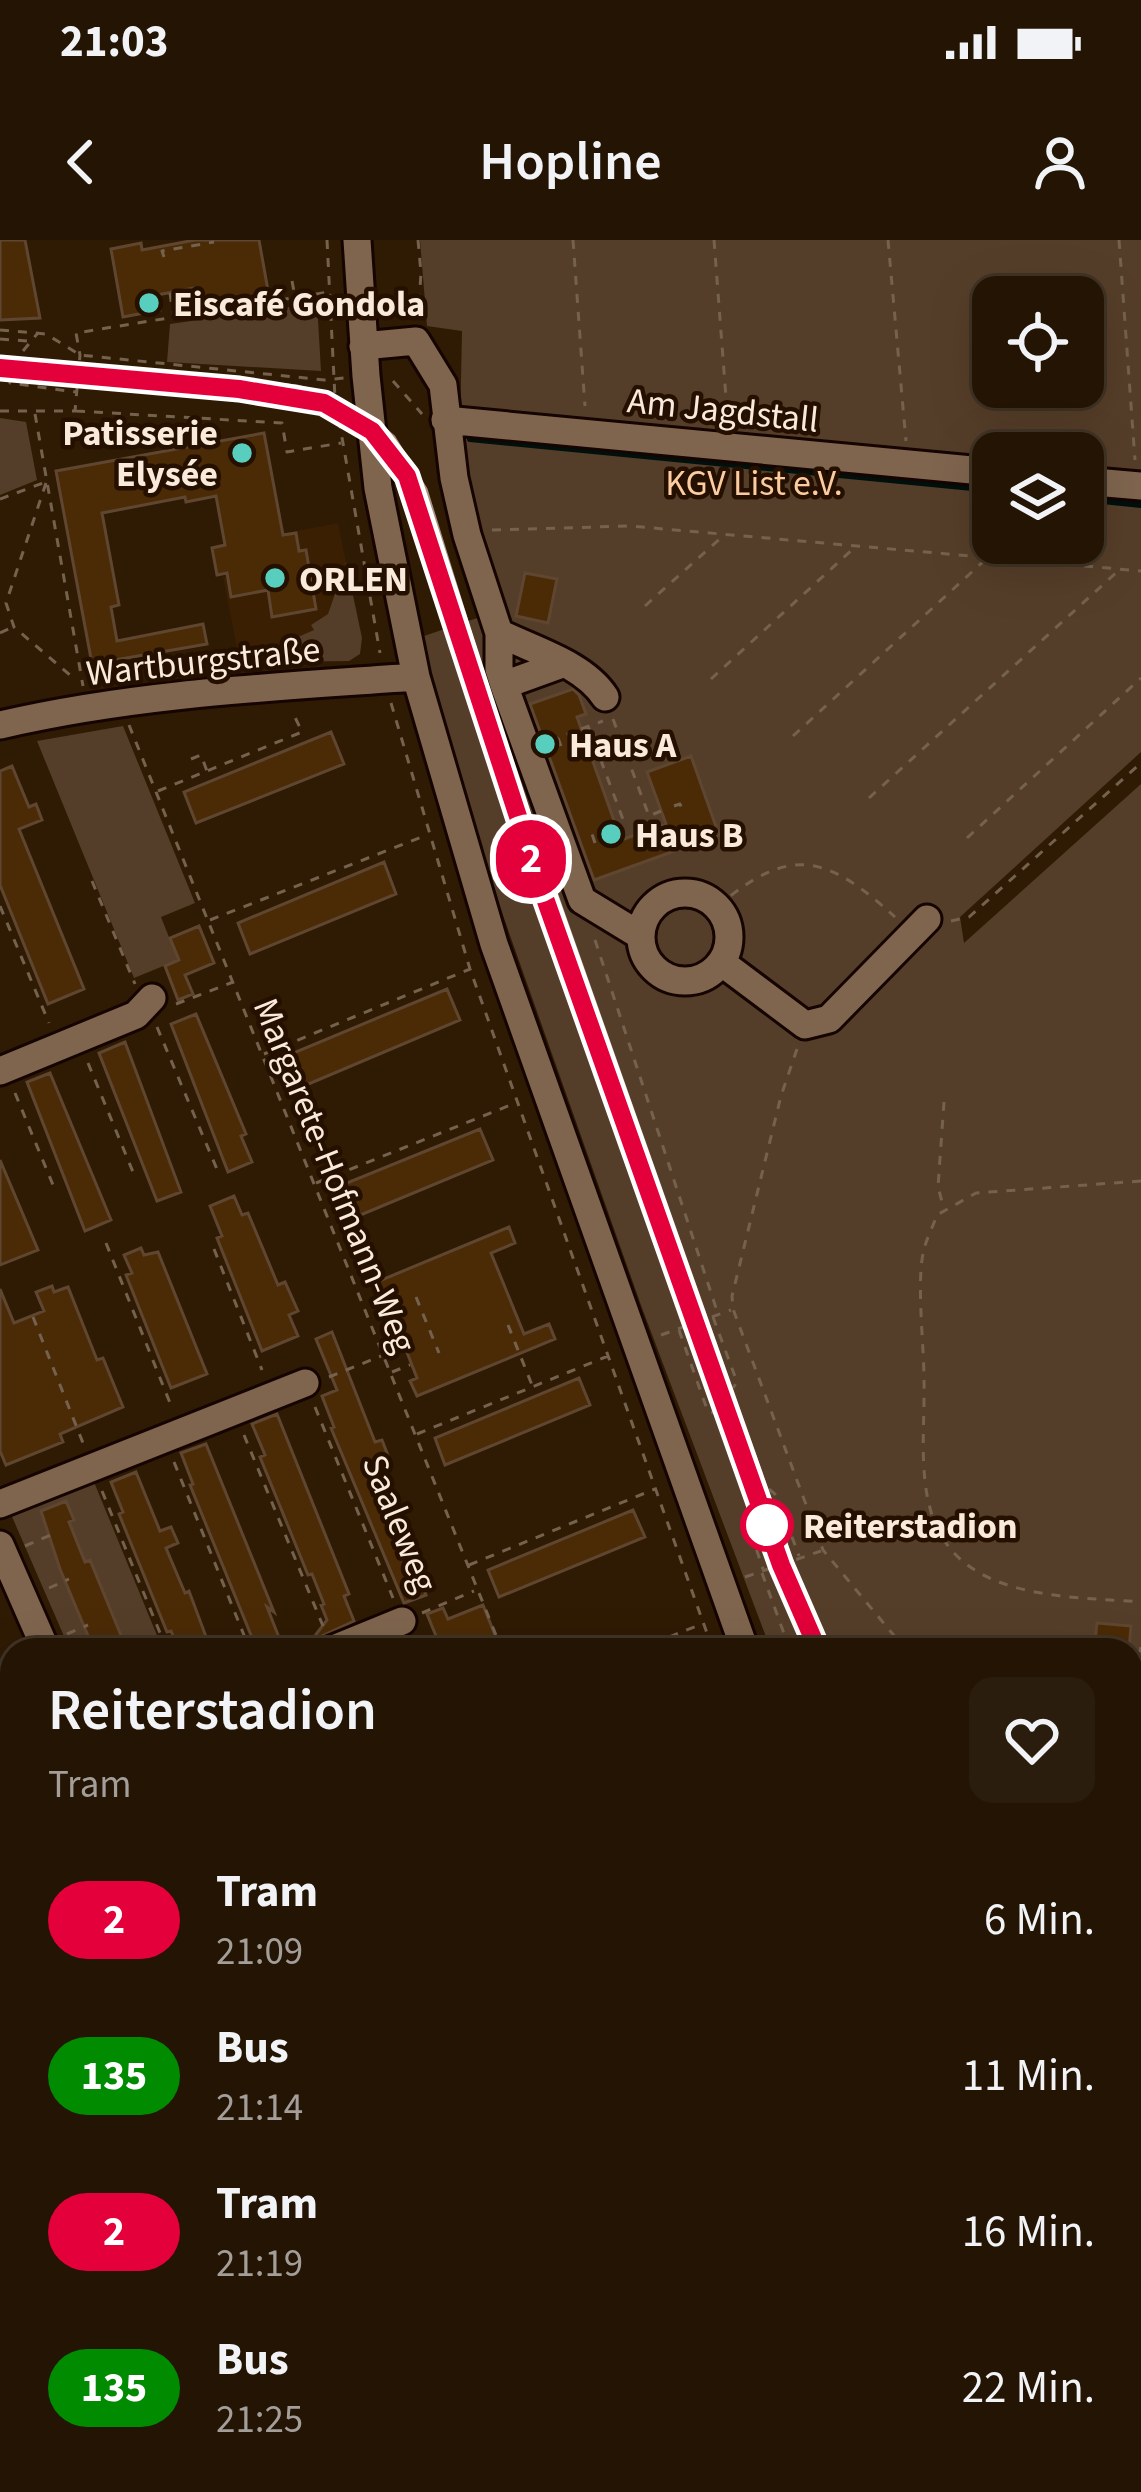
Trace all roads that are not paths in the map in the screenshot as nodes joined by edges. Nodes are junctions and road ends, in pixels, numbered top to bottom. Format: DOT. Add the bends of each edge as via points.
graph roads {
  1 [pos="357,240"];
  2 [pos="363,346"];
  3 [pos="445,420"];
  4 [pos="972,470"];
  5 [pos="1104,483"];
  6 [pos="1138,486"];
  7 [pos="499,633"];
  8 [pos="562,664"];
  9 [pos="416,677"];
  10 [pos="504,685"];
  11 [pos="608,707"];
  12 [pos="0,724"];
  13 [pos="920,927"];
  14 [pos="641,936"];
  15 [pos="721,962"];
  16 [pos="144,995"];
  17 [pos="2,1070"];
  18 [pos="304,1383"];
  19 [pos="0,1504"];
  20 [pos="9,1547"];
  21 [pos="402,1621"];
  22 [pos="48,1638"];
  23 [pos="361,1638"];
  24 [pos="740,1638"];
  1 -- 2 [label="street"];
  2 -- 3 [label="street" via="416,341 443,385"];
  2 -- 9 [label="street" via="378,488"];
  3 -- 4 [label="street, Am Jagdstall"];
  3 -- 7 [label="street" via="467,535"];
  5 -- 6 [label="street"];
  7 -- 8 [label="street"];
  7 -- 10 [label="street"];
  8 -- 10 [label="street"];
  8 -- 11 [label="street" via="597,685"];
  9 -- 12 [label="street, Wartburgstraße" via="87,706"];
  9 -- 24 [label="street" via="494,944 645,1336"];
  10 -- 14 [label="street" via="582,900"];
  13 -- 15 [label="street" via="830,1019 805,1025"];
  14 -- 15 [label="street" via="649,962 671,979 699,979"];
  14 -- 15 [label="street" via="651,909 691,893 717,907 729,934"];
  16 -- 17 [label="street" via="136,1015"];
  18 -- 19 [label="street"];
  20 -- 22 [label="street"];
  21 -- 23 [label="street, Saaleweg"];
}
